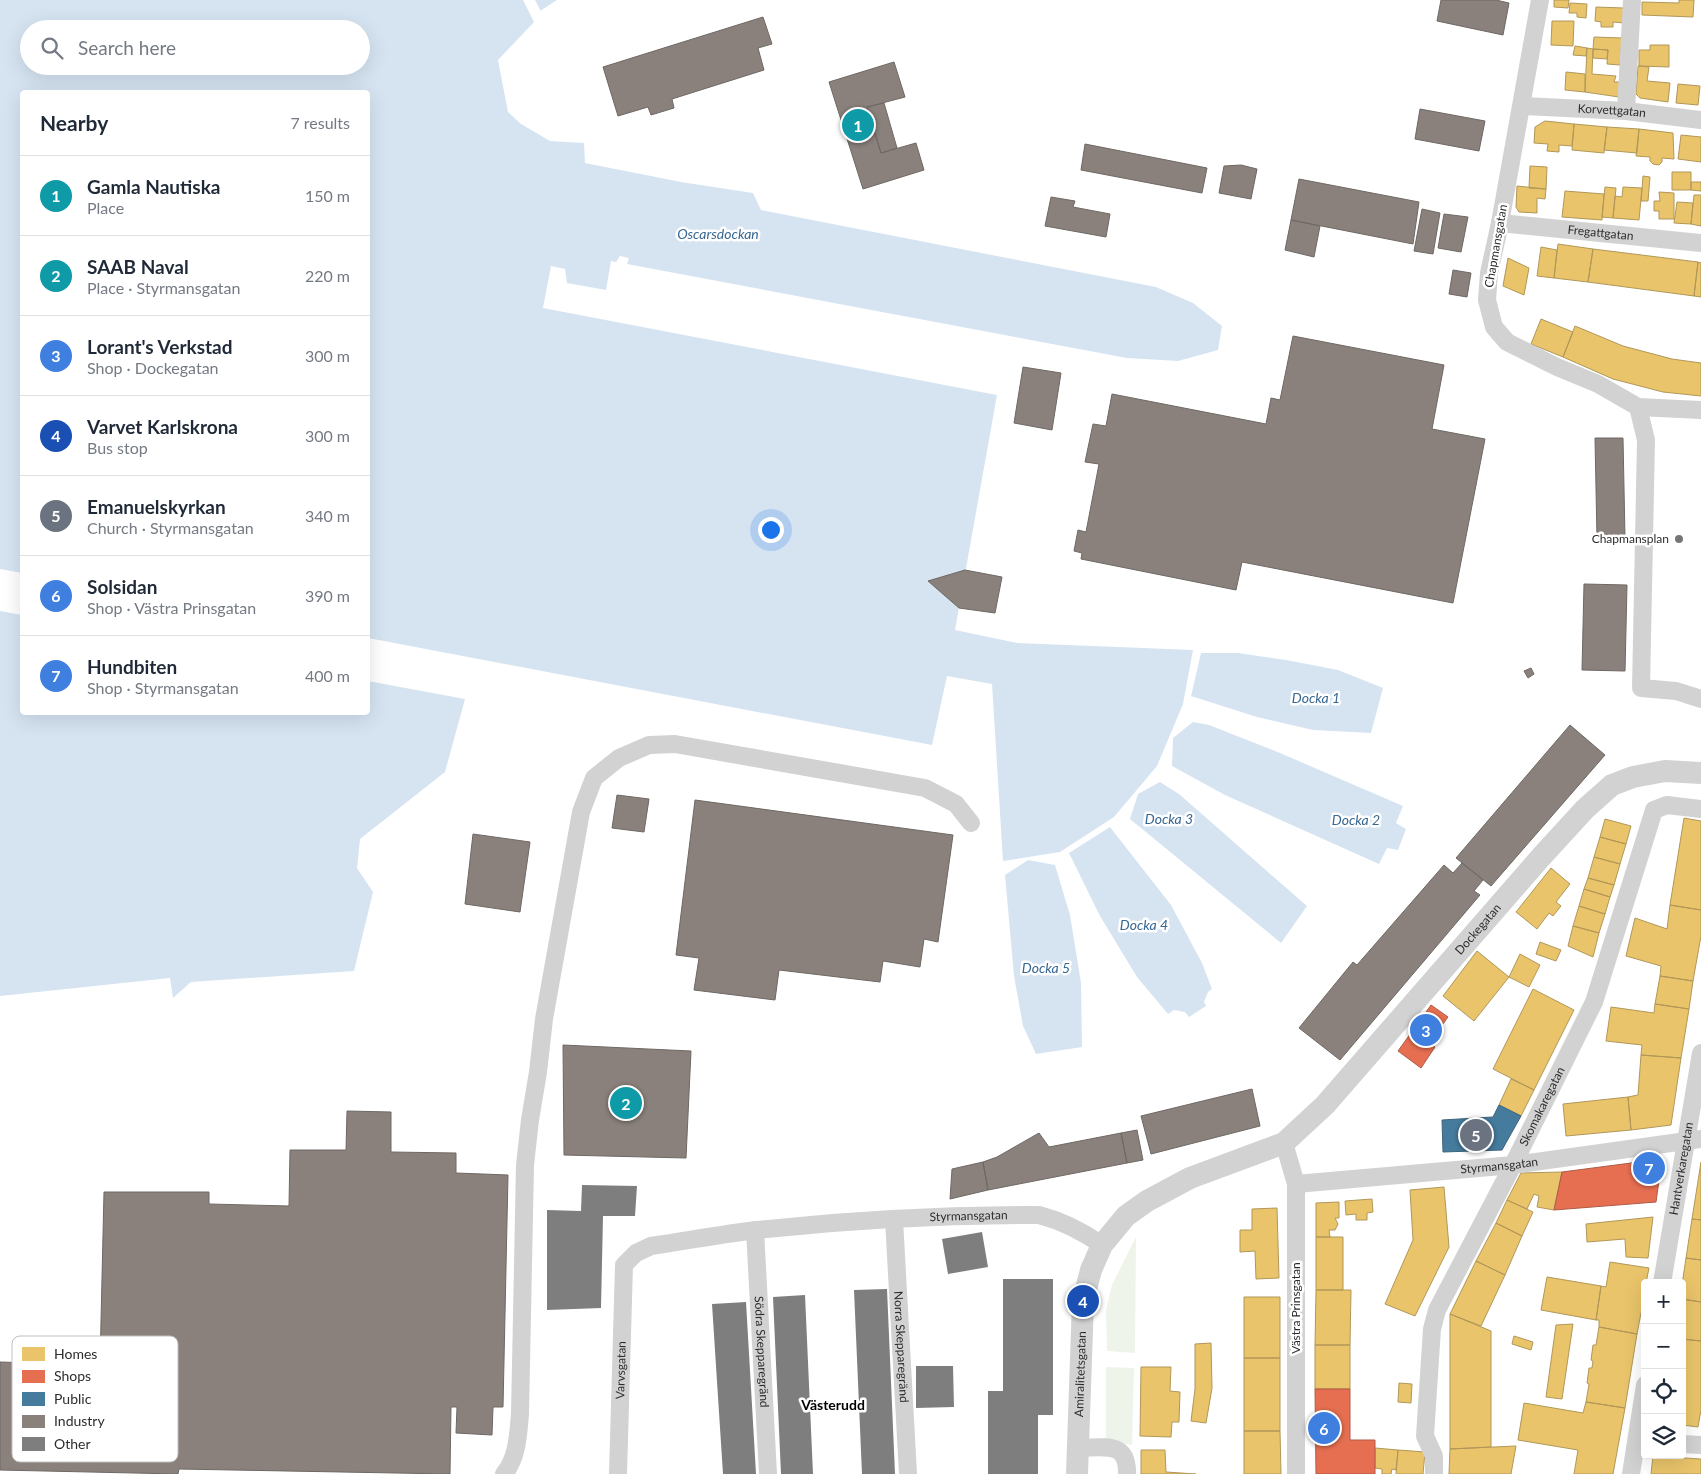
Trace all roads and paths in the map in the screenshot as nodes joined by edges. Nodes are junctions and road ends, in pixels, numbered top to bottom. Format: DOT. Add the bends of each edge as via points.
graph roads {
  1 [pos="1540,0"];
  2 [pos="1632,0"];
  3 [pos="1522,106"];
  4 [pos="1626,111"];
  5 [pos="1701,120"];
  6 [pos="1500,223"];
  7 [pos="1701,243"];
  8 [pos="1638,407"];
  9 [pos="1701,410"];
  10 [pos="1701,699"];
  11 [pos="1701,773"];
  12 [pos="1701,809"];
  13 [pos="971,823"];
  14 [pos="1701,1053"];
  15 [pos="1693,1140"];
  16 [pos="1284,1143"];
  17 [pos="1513,1165"];
  18 [pos="1296,1184"];
  19 [pos="894,1219"];
  20 [pos="755,1230"];
  21 [pos="1102,1245"];
  22 [pos="624,1265"];
  23 [pos="1663,1279"];
  24 [pos="1643,1414"];
  25 [pos="1640,1444"];
  26 [pos="1686,1444"];
  27 [pos="1701,1445"];
  28 [pos="1078,1448"];
  29 [pos="504,1474"];
  30 [pos="618,1474"];
  31 [pos="768,1474"];
  32 [pos="908,1474"];
  33 [pos="1077,1474"];
  34 [pos="1127,1474"];
  35 [pos="1296,1474"];
  36 [pos="1434,1474"];
  37 [pos="1630,1474"];
  1 -- 3 [label="street, Chapmansgatan"];
  2 -- 4 [label="street"];
  3 -- 4 [label="street, Korvettgatan"];
  3 -- 6 [label="street, Chapmansgatan"];
  4 -- 5 [label="street, Korvettgatan"];
  6 -- 7 [label="street, Fregattgatan"];
  6 -- 8 [label="street, Chapmansgatan" via="1489,273 1487,300 1494,327 1507,342 1598,384"];
  8 -- 9 [label="street"];
  8 -- 10 [label="street" via="1646,440 1642,688 1676,691"];
  11 -- 16 [label="street, Dockegatan" via="1665,771 1633,777 1612,786 1592,803 1325,1105"];
  12 -- 17 [label="street, Skomakaregatan" via="1667,805 1654,810 1594,1002"];
  13 -- 29 [label="street" via="956,804 925,788 675,744 649,745 619,758 594,778 580,812 530,1120 518,1442"];
  14 -- 15 [label="street, Hantverkaregatan"];
  15 -- 17 [label="street, Styrmansgatan"];
  15 -- 23 [label="street, Hantverkaregatan"];
  16 -- 18 [label="street, Västra Prinsgatan"];
  16 -- 21 [label="street" via="1190,1178 1147,1201 1126,1216"];
  17 -- 18 [label="street, Styrmansgatan"];
  17 -- 36 [label="street, Skomakaregatan" via="1437,1310 1432,1329 1425,1436 1434,1456"];
  18 -- 35 [label="street, Västra Prinsgatan"];
  19 -- 20 [label="street, Styrmansgatan"];
  19 -- 21 [label="street, Styrmansgatan" via="1039,1215 1082,1231"];
  19 -- 32 [label="street, Norra Skepparegränd"];
  20 -- 22 [label="street, Styrmansgatan" via="651,1246 636,1253"];
  20 -- 31 [label="street, Södra Skepparegränd"];
  21 -- 28 [label="street, Amiralitetsgatan" via="1091,1270 1083,1302"];
  22 -- 30 [label="street, Varvsgatan"];
  24 -- 25 [label="street"];
  25 -- 37 [label="street"];
  26 -- 27 [label="street"];
  28 -- 33 [label="street, Amiralitetsgatan"];
  28 -- 34 [label="street" via="1115,1448 1124,1454"];
}
